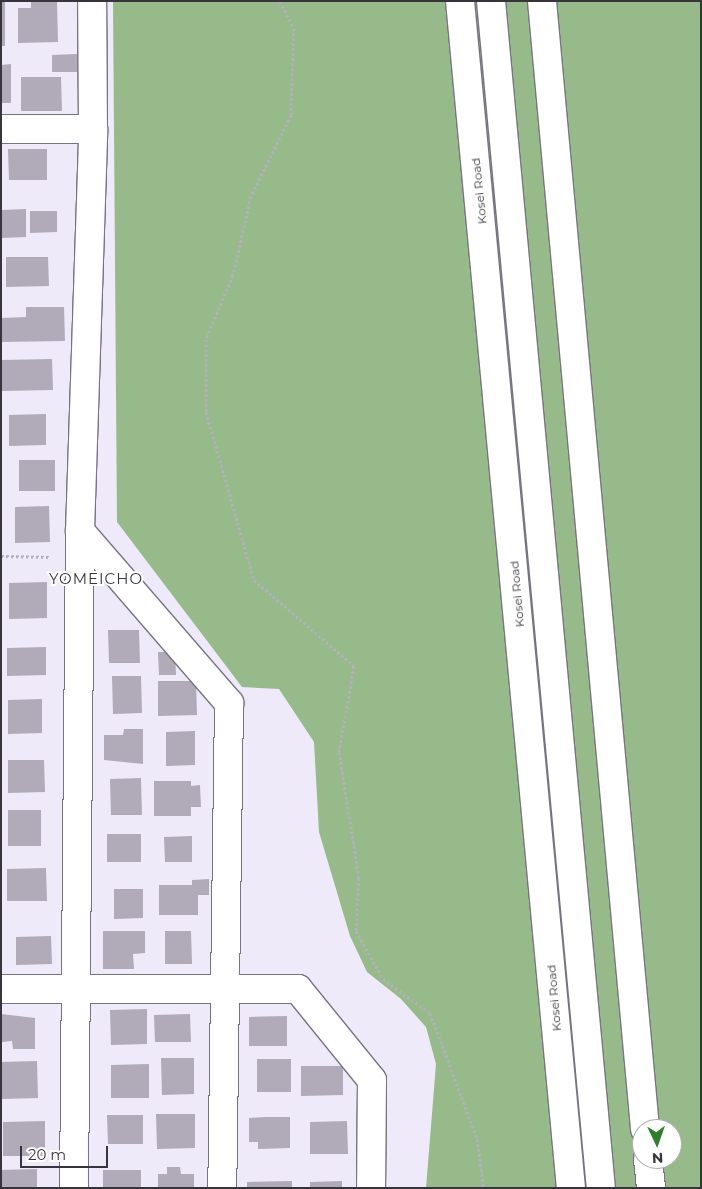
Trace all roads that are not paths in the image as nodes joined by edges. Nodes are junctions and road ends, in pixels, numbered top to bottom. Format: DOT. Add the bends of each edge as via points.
graph roads {
  1 [pos="92,1"];
  2 [pos="460,1"];
  3 [pos="491,1"];
  4 [pos="542,1"];
  5 [pos="1,129"];
  6 [pos="93,129"];
  7 [pos="80,530"];
  8 [pos="1,989"];
  9 [pos="77,989"];
  10 [pos="224,989"];
  11 [pos="644,1119"];
  12 [pos="649,1169"];
  13 [pos="74,1188"];
  14 [pos="222,1188"];
  15 [pos="371,1188"];
  16 [pos="571,1188"];
  17 [pos="601,1188"];
  18 [pos="651,1188"];
  1 -- 6 [label="main road"];
  2 -- 16 [label="main road, Kosei Road"];
  3 -- 17 [label="main road"];
  4 -- 11 [label="main road"];
  5 -- 6 [label="main road"];
  6 -- 7 [label="main road"];
  7 -- 9 [label="main road"];
  7 -- 10 [label="main road" via="229,703"];
  8 -- 9 [label="main road"];
  9 -- 10 [label="main road"];
  9 -- 13 [label="main road"];
  10 -- 14 [label="main road"];
  10 -- 15 [label="main road" via="298,989 372,1080"];
  12 -- 18 [label="main road"];
}
